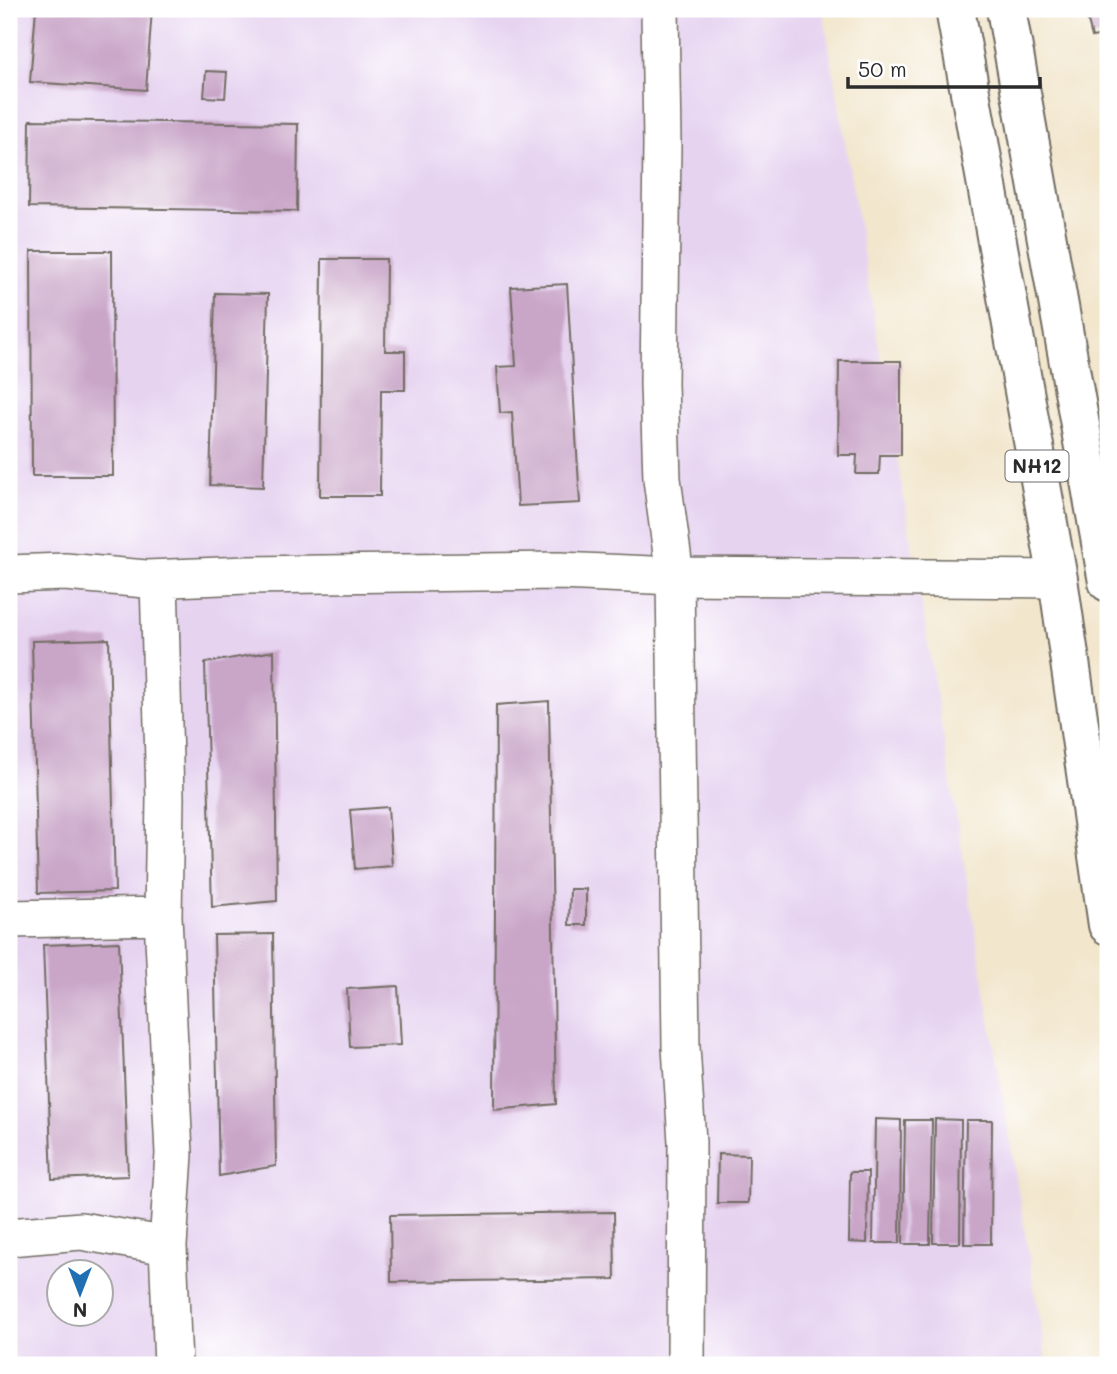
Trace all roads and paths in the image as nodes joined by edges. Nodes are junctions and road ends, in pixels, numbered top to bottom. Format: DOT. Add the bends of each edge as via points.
graph roads {
  1 [pos="660,9"];
  2 [pos="955,9"];
  3 [pos="1006,9"];
  4 [pos="9,574"];
  5 [pos="675,576"];
  6 [pos="159,579"];
  7 [pos="1058,579"];
  8 [pos="1108,582"];
  9 [pos="163,916"];
  10 [pos="9,919"];
  11 [pos="1108,925"];
  12 [pos="9,1237"];
  13 [pos="167,1246"];
  14 [pos="173,1365"];
  15 [pos="686,1365"];
  1 -- 5 [label="street" via="659,397 662,479"];
  2 -- 7 [label="highway, NH12"];
  3 -- 8 [label="highway, NH12"];
  4 -- 6 [label="street" via="65,572"];
  5 -- 6 [label="street" via="559,571"];
  5 -- 7 [label="street"];
  5 -- 15 [label="street" via="681,1047 687,1142"];
  6 -- 9 [label="street"];
  7 -- 11 [label="highway, NH12"];
  9 -- 10 [label="street"];
  9 -- 13 [label="street" via="174,1154"];
  12 -- 13 [label="street" via="81,1231"];
  13 -- 14 [label="street"];
}
